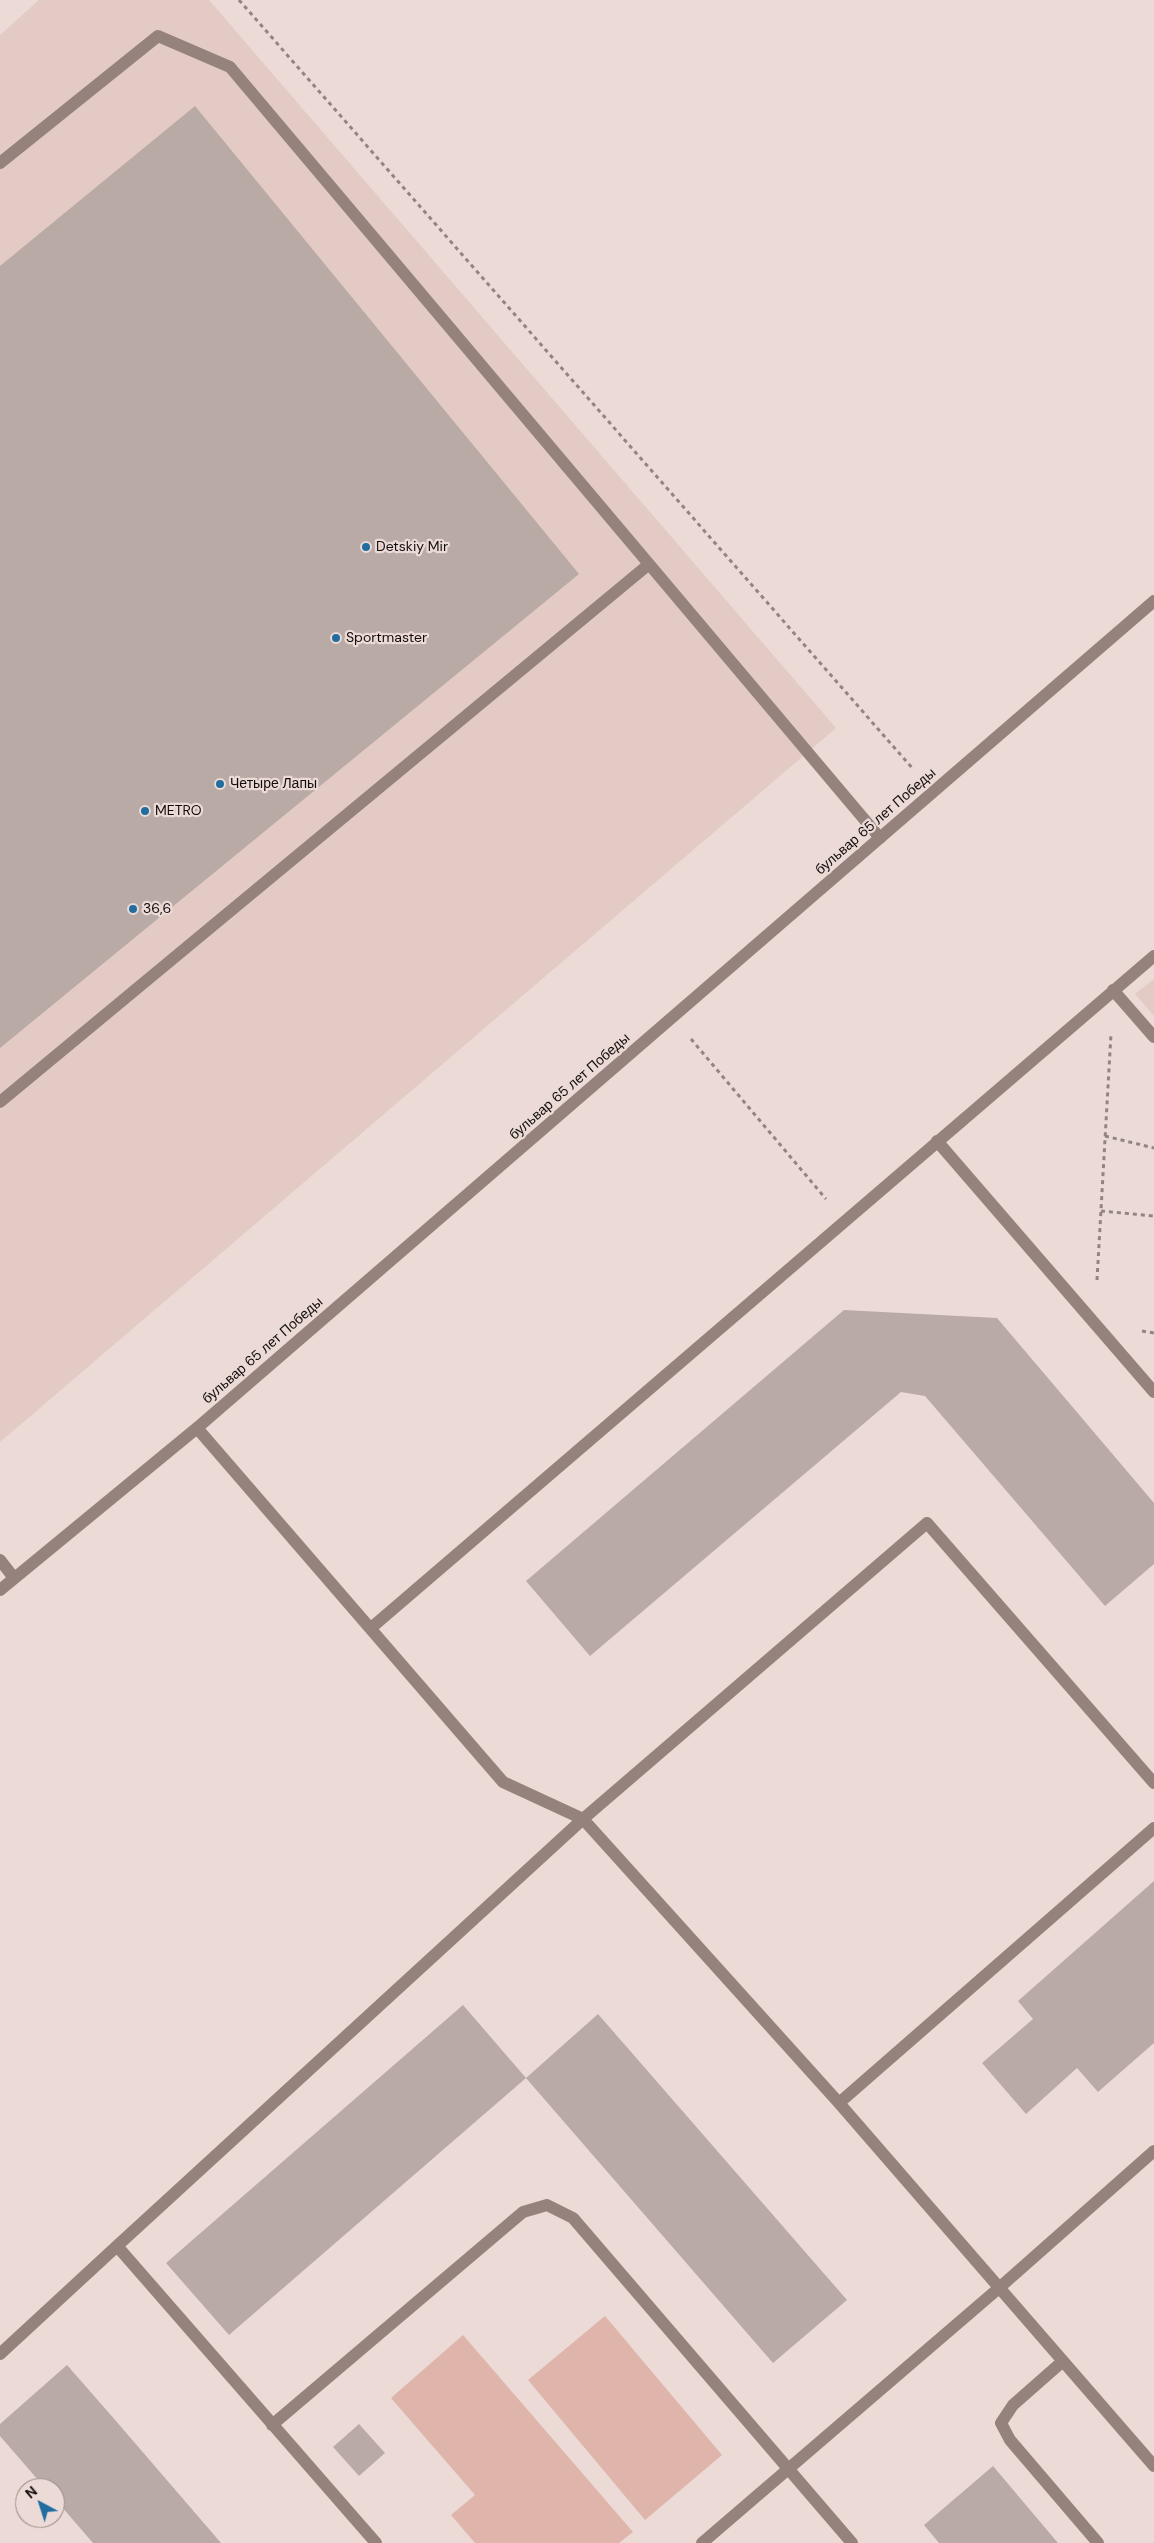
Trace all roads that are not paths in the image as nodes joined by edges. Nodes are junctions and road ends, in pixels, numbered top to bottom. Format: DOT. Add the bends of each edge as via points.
graph roads {
  1 [pos="0,163"];
  2 [pos="648,565"];
  3 [pos="1154,600"];
  4 [pos="880,838"];
  5 [pos="1154,956"];
  6 [pos="1113,990"];
  7 [pos="1154,1037"];
  8 [pos="0,1102"];
  9 [pos="937,1141"];
  10 [pos="1154,1392"];
  11 [pos="197,1428"];
  12 [pos="0,1560"];
  13 [pos="14,1578"];
  14 [pos="0,1590"];
  15 [pos="371,1628"];
  16 [pos="1154,1783"];
  17 [pos="583,1819"];
  18 [pos="1154,1828"];
  19 [pos="839,2103"];
  20 [pos="1154,2150"];
  21 [pos="117,2246"];
  22 [pos="999,2288"];
  23 [pos="0,2354"];
  24 [pos="1063,2361"];
  25 [pos="272,2425"];
  26 [pos="1154,2466"];
  27 [pos="788,2469"];
  28 [pos="376,2543"];
  29 [pos="702,2543"];
  30 [pos="852,2543"];
  31 [pos="1098,2543"];
  1 -- 2 [label="street" via="158,36 230,67"];
  2 -- 4 [label="street"];
  2 -- 8 [label="street"];
  3 -- 4 [label="street, бульвар 65 лет Победы"];
  4 -- 11 [label="street, бульвар 65 лет Победы"];
  5 -- 6 [label="street"];
  6 -- 7 [label="street"];
  6 -- 9 [label="street"];
  9 -- 10 [label="street"];
  9 -- 15 [label="street"];
  11 -- 13 [label="street, бульвар 65 лет Победы"];
  11 -- 15 [label="street"];
  12 -- 13 [label="street"];
  13 -- 14 [label="street, бульвар 65 лет Победы"];
  15 -- 17 [label="street" via="503,1782"];
  16 -- 17 [label="street" via="927,1523"];
  17 -- 19 [label="street"];
  17 -- 21 [label="street"];
  18 -- 19 [label="street"];
  19 -- 22 [label="street"];
  20 -- 22 [label="street"];
  21 -- 23 [label="street"];
  21 -- 25 [label="street"];
  22 -- 24 [label="street"];
  22 -- 27 [label="street"];
  24 -- 26 [label="street"];
  24 -- 31 [label="street" via="1012,2405 1001,2423 1010,2440"];
  25 -- 27 [label="street" via="523,2212 547,2205 573,2218"];
  25 -- 28 [label="street"];
  27 -- 29 [label="street"];
  27 -- 30 [label="street"];
}
